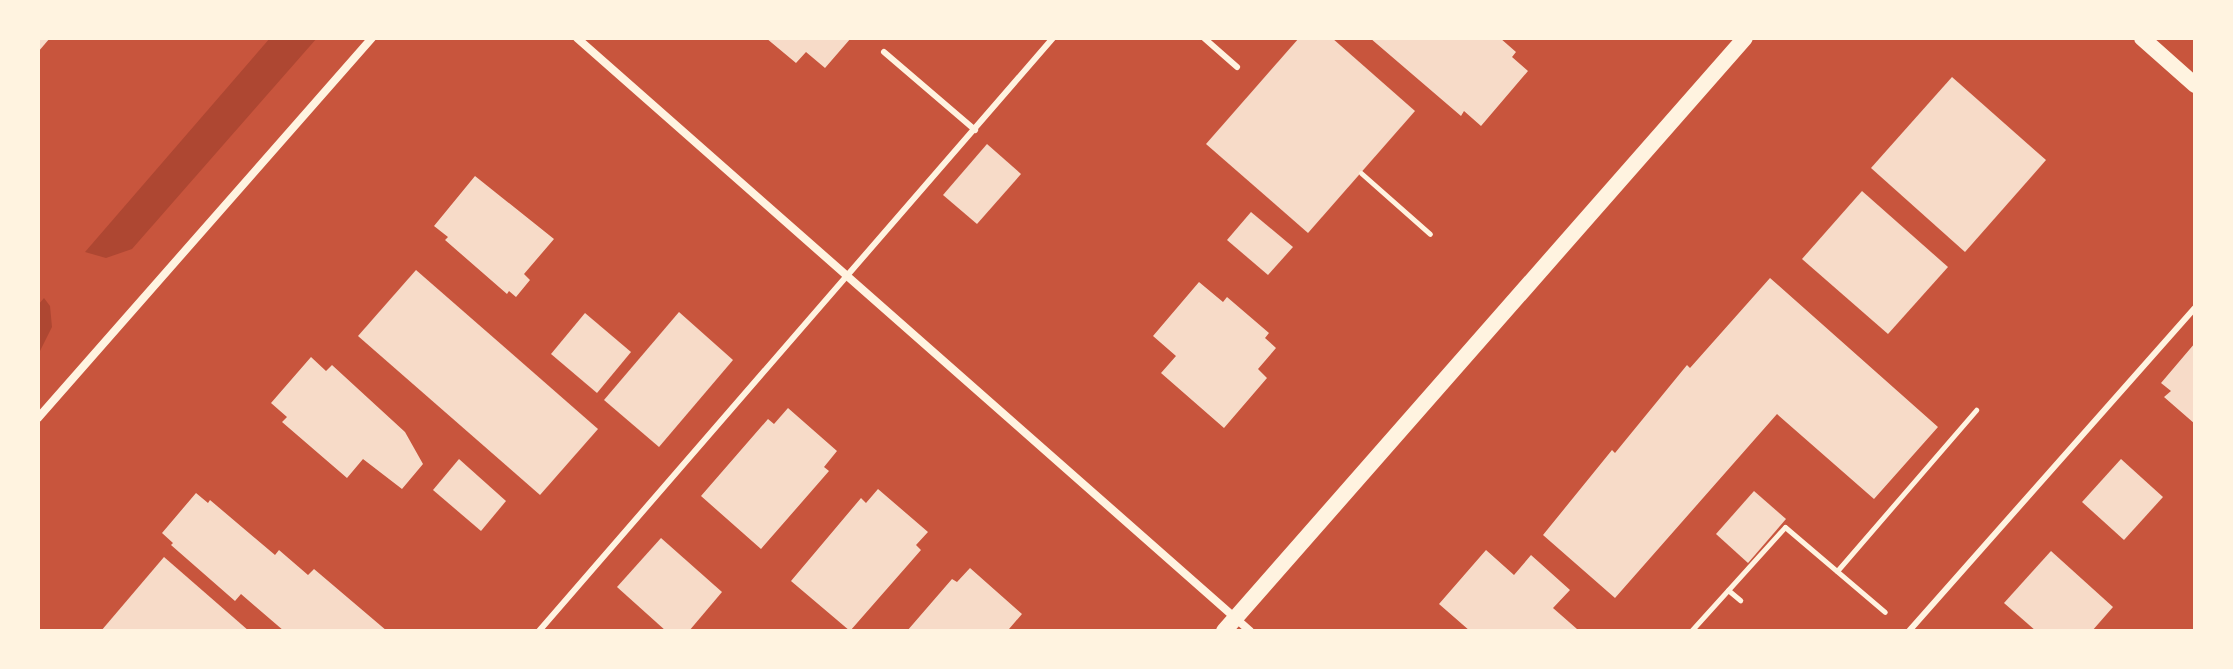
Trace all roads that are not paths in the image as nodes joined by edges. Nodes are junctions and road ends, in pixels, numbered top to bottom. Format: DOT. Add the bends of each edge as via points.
graph roads {
  1 [pos="372,38"];
  2 [pos="577,38"];
  3 [pos="1053,38"];
  4 [pos="1204,38"];
  5 [pos="1745,38"];
  6 [pos="2142,38"];
  7 [pos="884,52"];
  8 [pos="1237,67"];
  9 [pos="2195,85"];
  10 [pos="975,130"];
  11 [pos="848,277"];
  12 [pos="2195,308"];
  13 [pos="38,418"];
  14 [pos="1230,625"];
  15 [pos="539,631"];
  16 [pos="1250,631"];
  17 [pos="1909,631"];
  1 -- 13 [label="street"];
  2 -- 11 [label="street"];
  3 -- 10 [label="lane"];
  4 -- 8 [label="lane"];
  5 -- 14 [label="main road"];
  6 -- 9 [label="main road"];
  7 -- 10 [label="lane"];
  10 -- 11 [label="lane"];
  11 -- 14 [label="street"];
  11 -- 15 [label="lane"];
  12 -- 17 [label="lane"];
  14 -- 16 [label="street"];
}
